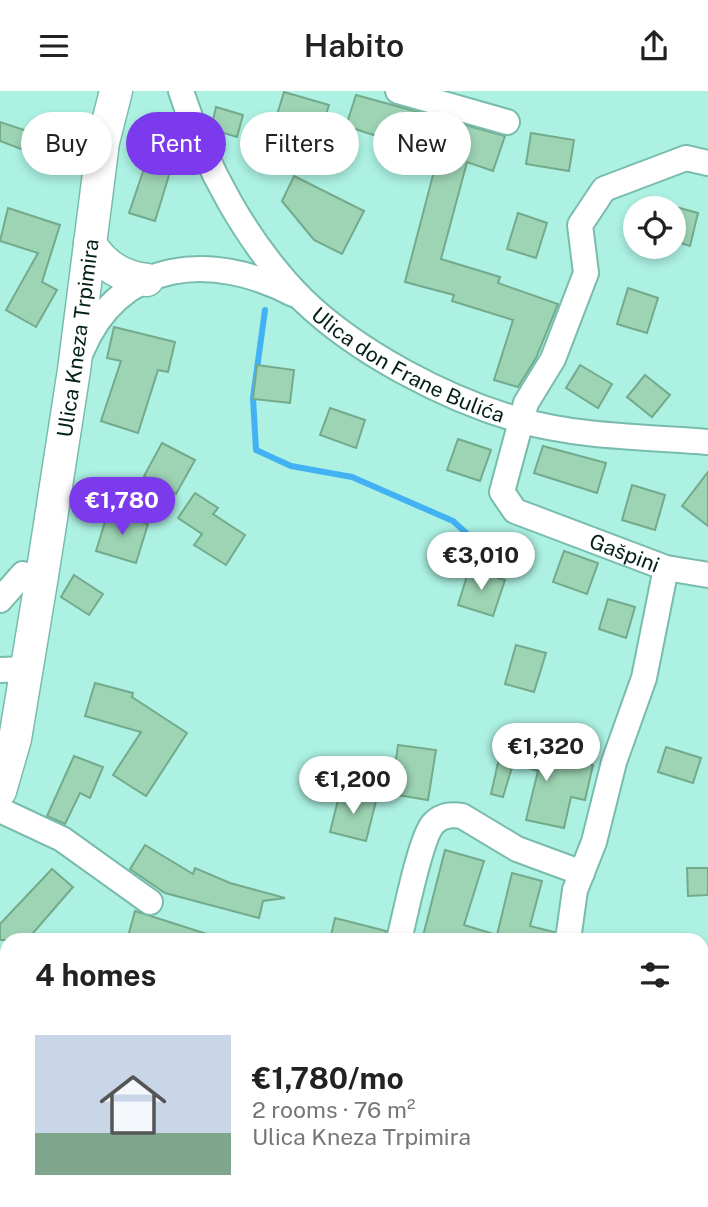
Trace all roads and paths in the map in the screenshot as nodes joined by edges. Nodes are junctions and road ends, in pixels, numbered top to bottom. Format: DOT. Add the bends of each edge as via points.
graph roads {
  1 [pos="116,91"];
  2 [pos="181,91"];
  3 [pos="398,91"];
  4 [pos="507,123"];
  5 [pos="708,163"];
  6 [pos="90,243"];
  7 [pos="147,280"];
  8 [pos="303,299"];
  9 [pos="74,370"];
  10 [pos="520,421"];
  11 [pos="707,437"];
  12 [pos="666,568"];
  13 [pos="23,574"];
  14 [pos="708,575"];
  15 [pos="0,600"];
  16 [pos="13,670"];
  17 [pos="0,791"];
  18 [pos="0,810"];
  19 [pos="582,873"];
  20 [pos="150,902"];
  21 [pos="401,933"];
  22 [pos="569,933"];
  1 -- 6 [label="main road, Ulica Kneza Trpimira" via="103,142"];
  2 -- 8 [label="street, Ulica don Frane Bulića" via="202,147 250,234"];
  3 -- 4 [label="street"];
  5 -- 10 [label="street, Ulica don Frane Bulića" via="686,158 604,189 580,225 586,273 553,359"];
  6 -- 7 [label="main road" via="114,269"];
  6 -- 9 [label="main road, Ulica Kneza Trpimira"];
  7 -- 8 [label="street, Ulica don Frane Bulića" via="175,269 211,268 268,283"];
  7 -- 9 [label="street, Ulica don Frane Bulića" via="100,315"];
  8 -- 10 [label="street, Ulica don Frane Bulića" via="358,343 441,391"];
  9 -- 16 [label="main road, Ulica Kneza Trpimira"];
  10 -- 11 [label="street, Ulica don Frane Bulića" via="583,431"];
  10 -- 12 [label="street, Gašpini" via="502,492 515,510"];
  12 -- 14 [label="street, Gašpini"];
  12 -- 19 [label="street" via="644,678"];
  13 -- 15 [label="street"];
  16 -- 17 [label="main road, Ulica Kneza Trpimira" via="15,739"];
  18 -- 20 [label="street" via="62,839"];
  19 -- 21 [label="street" via="517,849 462,816 441,817 427,834"];
  19 -- 22 [label="street"];
}
